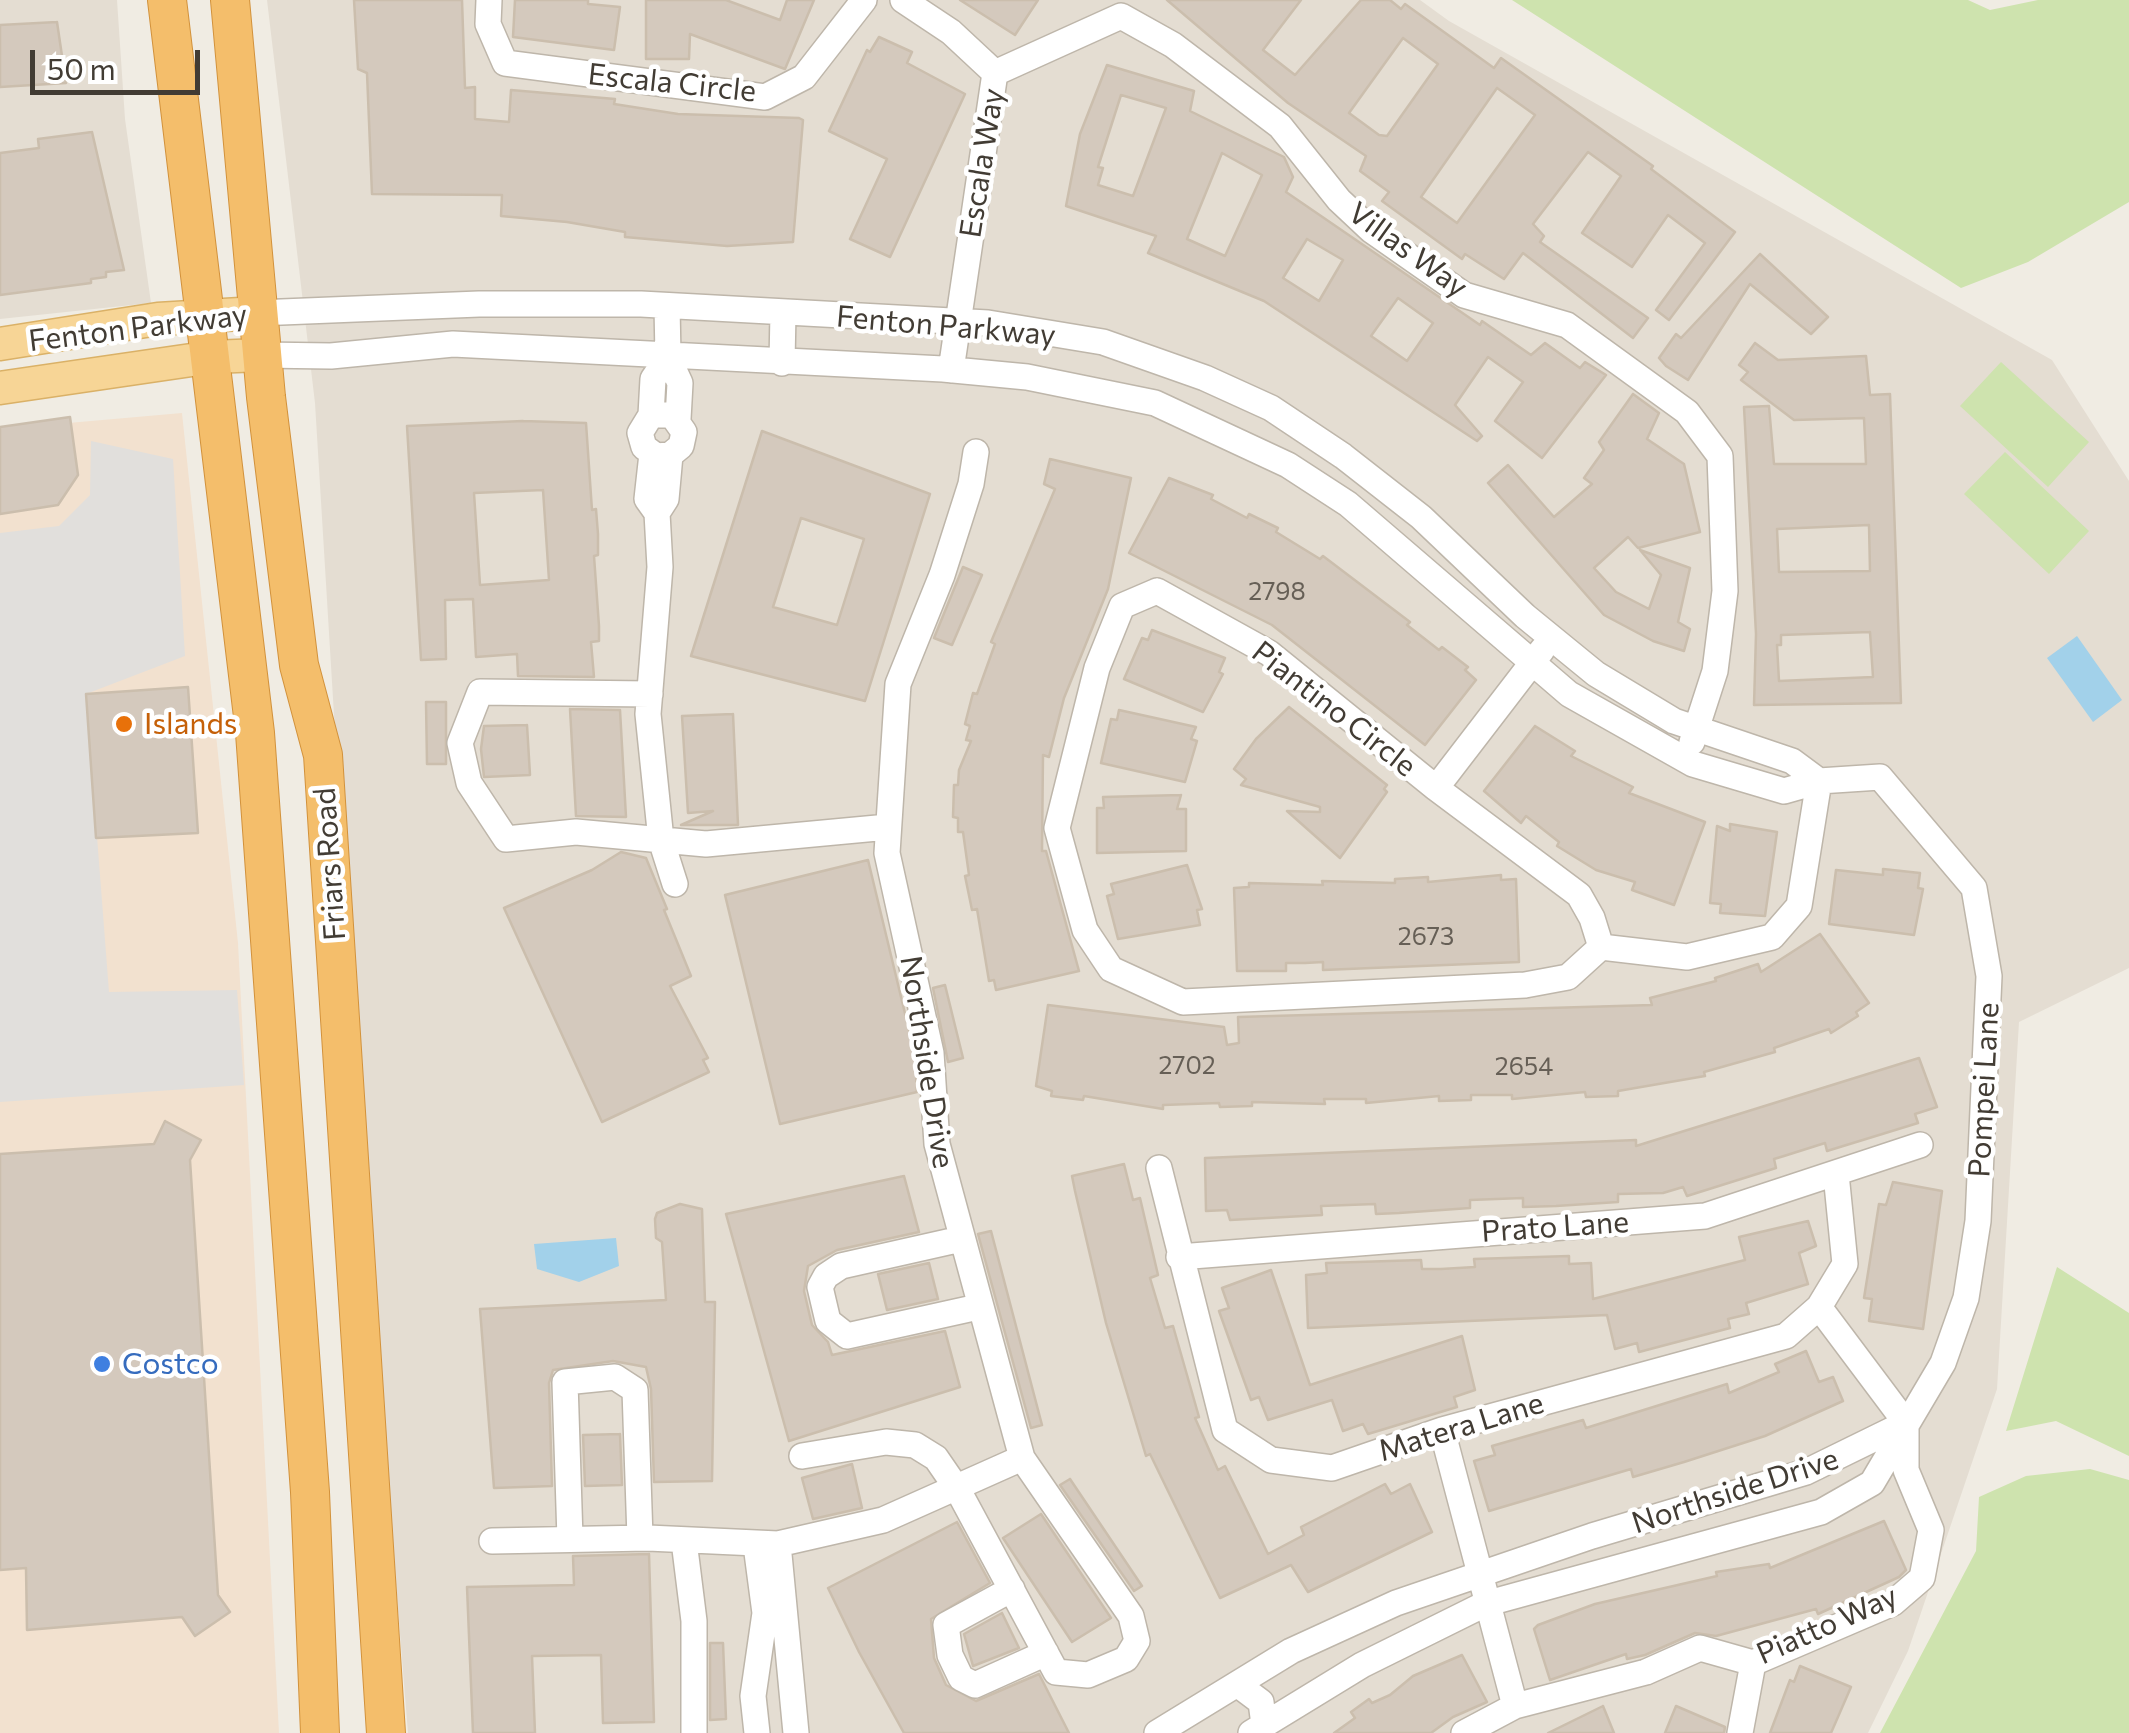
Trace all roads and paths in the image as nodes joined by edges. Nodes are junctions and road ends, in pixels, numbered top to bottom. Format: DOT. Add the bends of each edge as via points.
graph roads {
  1 [pos="167,0"];
  2 [pos="230,0"];
  3 [pos="489,0"];
  4 [pos="864,0"];
  5 [pos="902,0"];
  6 [pos="995,73"];
  7 [pos="667,306"];
  8 [pos="783,312"];
  9 [pos="257,313"];
  10 [pos="206,316"];
  11 [pos="958,322"];
  12 [pos="0,344"];
  13 [pos="262,354"];
  14 [pos="212,357"];
  15 [pos="668,357"];
  16 [pos="782,364"];
  17 [pos="951,370"];
  18 [pos="0,388"];
  19 [pos="652,415"];
  20 [pos="678,419"];
  21 [pos="976,452"];
  22 [pos="661,455"];
  23 [pos="1552,638"];
  24 [pos="1532,663"];
  25 [pos="650,694"];
  26 [pos="1696,730"];
  27 [pos="1686,761"];
  28 [pos="1880,778"];
  29 [pos="1820,781"];
  30 [pos="1436,788"];
  31 [pos="888,826"];
  32 [pos="661,840"];
  33 [pos="675,884"];
  34 [pos="1601,947"];
  35 [pos="1920,1144"];
  36 [pos="1159,1168"];
  37 [pos="1836,1174"];
  38 [pos="961,1238"];
  39 [pos="1179,1256"];
  40 [pos="978,1306"];
  41 [pos="1819,1307"];
  42 [pos="1906,1423"];
  43 [pos="1442,1430"];
  44 [pos="802,1456"];
  45 [pos="1022,1458"];
  46 [pos="958,1490"];
  47 [pos="640,1538"];
  48 [pos="570,1540"];
  49 [pos="684,1541"];
  50 [pos="492,1542"];
  51 [pos="767,1544"];
  52 [pos="1476,1574"];
  53 [pos="1012,1590"];
  54 [pos="1485,1604"];
  55 [pos="787,1639"];
  56 [pos="758,1645"];
  57 [pos="1046,1653"];
  58 [pos="1753,1663"];
  59 [pos="1237,1684"];
  60 [pos="1514,1706"];
  61 [pos="1257,1729"];
  62 [pos="320,1733"];
  63 [pos="386,1733"];
  64 [pos="694,1733"];
  65 [pos="757,1733"];
  66 [pos="796,1733"];
  67 [pos="1157,1733"];
  68 [pos="1464,1733"];
  69 [pos="1740,1733"];
  1 -- 10 [label="highway"];
  2 -- 9 [label="highway, Friars Road"];
  3 -- 4 [label="street, Escala Circle" via="488,24 505,63 765,96 804,77"];
  5 -- 6 [label="street, Escala Way" via="951,32"];
  6 -- 11 [label="street, Escala Way"];
  6 -- 26 [label="street, Villas Way" via="1121,16 1172,45 1280,126 1370,230 1464,296 1566,325 1687,412 1720,456 1725,591 1714,670"];
  7 -- 8 [label="street, Fenton Parkway"];
  7 -- 9 [label="street, Fenton Parkway" via="479,304"];
  7 -- 15 [label="street"];
  8 -- 11 [label="street, Fenton Parkway"];
  8 -- 16 [label="street"];
  9 -- 10 [label="main road, Fenton Parkway"];
  9 -- 13 [label="highway, Friars Road"];
  10 -- 12 [label="main road, Fenton Parkway"];
  10 -- 14 [label="highway"];
  11 -- 17 [label="street, Escala Way"];
  11 -- 23 [label="street, Fenton Parkway" via="1103,342 1271,408 1420,517"];
  13 -- 14 [label="main road, Fenton Parkway"];
  13 -- 15 [label="street, Fenton Parkway" via="332,356 452,344"];
  13 -- 63 [label="highway, Friars Road" via="300,665 323,755"];
  14 -- 18 [label="main road, Fenton Parkway"];
  14 -- 62 [label="highway" via="255,733 310,1492"];
  15 -- 16 [label="street, Fenton Parkway"];
  15 -- 19 [label="street" via="653,379"];
  15 -- 20 [label="street" via="680,383"];
  16 -- 17 [label="street, Fenton Parkway"];
  17 -- 24 [label="street, Fenton Parkway" via="1155,402 1288,464 1348,504"];
  19 -- 20 [label="street"];
  19 -- 22 [label="street" via="640,433 644,447"];
  20 -- 22 [label="street" via="684,439"];
  21 -- 31 [label="street, Northside Drive" via="942,574 898,684"];
  22 -- 25 [label="street" via="666,499 657,513 660,567"];
  23 -- 24 [label="street"];
  23 -- 26 [label="street, Fenton Parkway" via="1596,674"];
  24 -- 27 [label="street, Fenton Parkway" via="1612,722"];
  24 -- 30 [label="street"];
  25 -- 32 [label="street"];
  25 -- 32 [label="street" via="480,692 460,743 469,783 506,839 576,832"];
  26 -- 27 [label="street, Villas Way"];
  26 -- 29 [label="street, Fenton Parkway" via="1792,761"];
  27 -- 29 [label="street, Fenton Parkway" via="1784,791"];
  28 -- 29 [label="street, Fenton Parkway"];
  28 -- 42 [label="street, Pompei Lane" via="1974,888 1989,976 1978,1221 1966,1298 1943,1363"];
  29 -- 34 [label="street" via="1798,906 1772,937 1687,957"];
  30 -- 34 [label="street, Piantino Circle" via="1579,895"];
  30 -- 34 [label="street, Piantino Circle" via="1269,653 1157,591 1122,606 1097,668 1057,828 1085,930 1111,970 1183,1002 1525,985 1568,976"];
  31 -- 32 [label="street" via="774,840"];
  31 -- 38 [label="street, Northside Drive" via="886,853 931,1053 937,1144"];
  32 -- 33 [label="street"];
  35 -- 37 [label="street, Prato Lane"];
  36 -- 39 [label="street, Matera Lane"];
  37 -- 39 [label="street, Prato Lane" via="1705,1216"];
  37 -- 41 [label="street, Matera Lane" via="1845,1264"];
  38 -- 40 [label="street, Northside Drive"];
  38 -- 40 [label="street" via="841,1266 820,1287 828,1321 847,1336"];
  39 -- 43 [label="street, Matera Lane" via="1225,1430 1271,1460 1332,1468"];
  40 -- 45 [label="street, Northside Drive"];
  41 -- 42 [label="street"];
  41 -- 43 [label="street, Matera Lane" via="1786,1336"];
  42 -- 52 [label="street, Northside Drive" via="1788,1479"];
  42 -- 54 [label="street, Northside Drive" via="1872,1483 1820,1512"];
  42 -- 58 [label="street, Piatto Way" via="1906,1470 1930,1530 1922,1578 1894,1602"];
  43 -- 52 [label="street"];
  44 -- 46 [label="street" via="886,1442 915,1444 936,1458"];
  45 -- 46 [label="street"];
  45 -- 57 [label="street, Northside Drive" via="1131,1616 1136,1641 1126,1659 1088,1676 1056,1672"];
  46 -- 51 [label="street" via="883,1520"];
  46 -- 53 [label="street"];
  47 -- 48 [label="street"];
  47 -- 48 [label="street" via="634,1390 615,1377 565,1382"];
  47 -- 49 [label="street"];
  48 -- 50 [label="street"];
  49 -- 51 [label="street"];
  49 -- 64 [label="street" via="694,1621"];
  51 -- 55 [label="street"];
  51 -- 56 [label="street"];
  52 -- 54 [label="street"];
  52 -- 59 [label="street, Northside Drive" via="1298,1648"];
  53 -- 57 [label="street"];
  53 -- 57 [label="street" via="946,1624 961,1678 974,1685"];
  54 -- 60 [label="street"];
  54 -- 61 [label="street, Northside Drive"];
  55 -- 56 [label="street" via="776,1632"];
  55 -- 66 [label="street"];
  56 -- 65 [label="street"];
  58 -- 60 [label="street, Piatto Way" via="1700,1648 1646,1672"];
  58 -- 69 [label="street"];
  59 -- 61 [label="street" via="1261,1702"];
  59 -- 67 [label="street, Northside Drive"];
  60 -- 68 [label="street, Piatto Way"];
}
